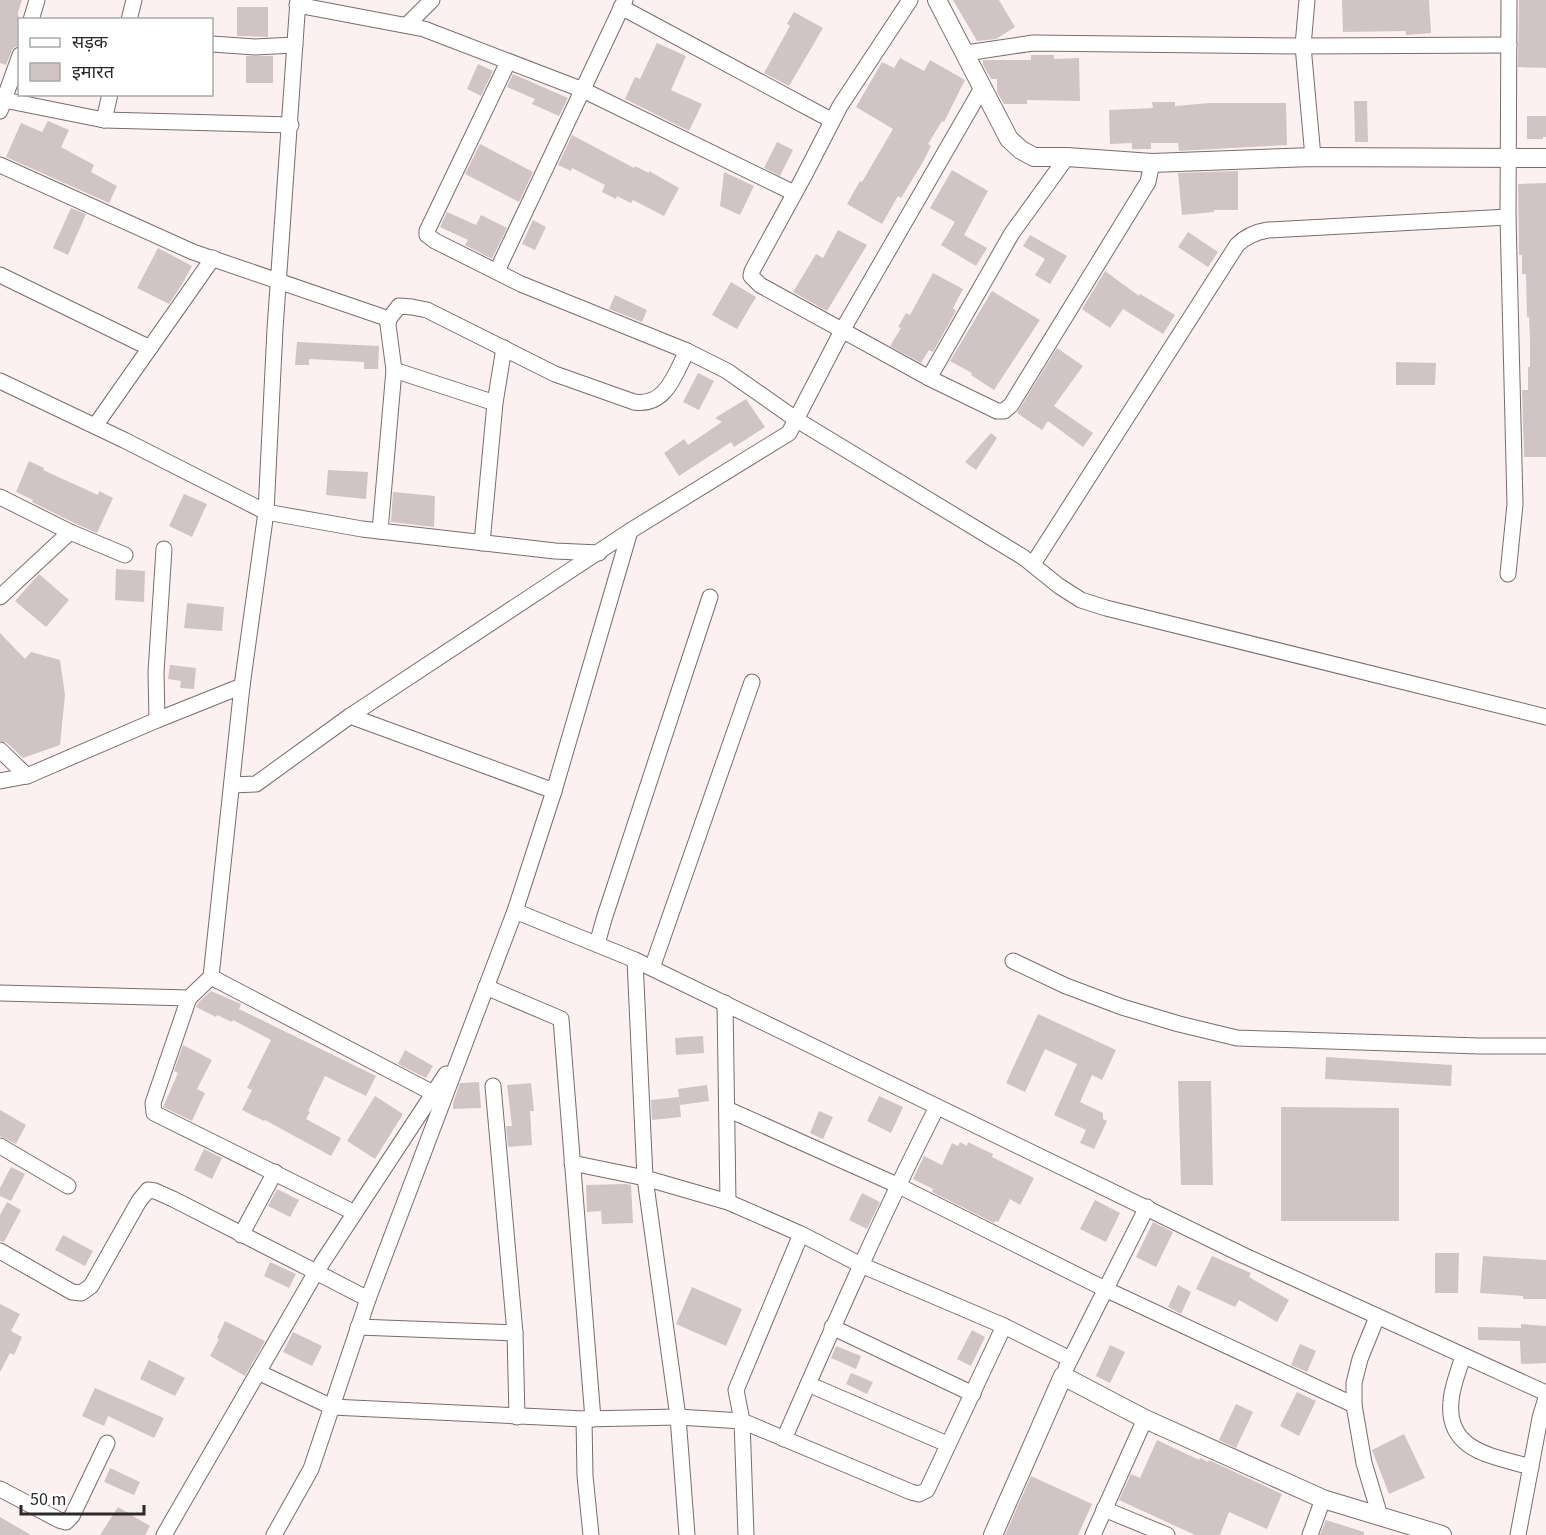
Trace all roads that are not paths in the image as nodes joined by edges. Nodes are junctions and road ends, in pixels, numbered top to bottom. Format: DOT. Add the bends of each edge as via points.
graph roads {
  1 [pos="37,0"];
  2 [pos="134,0"];
  3 [pos="432,0"];
  4 [pos="910,0"];
  5 [pos="937,0"];
  6 [pos="1307,0"];
  7 [pos="1509,0"];
  8 [pos="297,3"];
  9 [pos="623,4"];
  10 [pos="32,18"];
  11 [pos="130,18"];
  12 [pos="408,24"];
  13 [pos="213,44"];
  14 [pos="295,45"];
  15 [pos="1509,45"];
  16 [pos="1303,46"];
  17 [pos="966,53"];
  18 [pos="18,60"];
  19 [pos="508,62"];
  20 [pos="982,88"];
  21 [pos="583,90"];
  22 [pos="110,96"];
  23 [pos="2,104"];
  24 [pos="104,120"];
  25 [pos="831,120"];
  26 [pos="291,126"];
  27 [pos="1067,157"];
  28 [pos="1313,157"];
  29 [pos="1546,158"];
  30 [pos="1507,159"];
  31 [pos="1152,163"];
  32 [pos="0,165"];
  33 [pos="794,193"];
  34 [pos="1508,217"];
  35 [pos="213,258"];
  36 [pos="497,271"];
  37 [pos="0,275"];
  38 [pos="279,280"];
  39 [pos="388,318"];
  40 [pos="843,330"];
  41 [pos="150,348"];
  42 [pos="504,348"];
  43 [pos="687,351"];
  44 [pos="394,370"];
  45 [pos="929,378"];
  46 [pos="0,381"];
  47 [pos="495,403"];
  48 [pos="797,420"];
  49 [pos="95,426"];
  50 [pos="0,497"];
  51 [pos="266,512"];
  52 [pos="380,531"];
  53 [pos="630,531"];
  54 [pos="70,532"];
  55 [pos="482,543"];
  56 [pos="164,549"];
  57 [pos="599,553"];
  58 [pos="124,555"];
  59 [pos="1033,564"];
  60 [pos="1508,574"];
  61 [pos="0,597"];
  62 [pos="710,597"];
  63 [pos="752,682"];
  64 [pos="242,686"];
  65 [pos="350,716"];
  66 [pos="1546,717"];
  67 [pos="157,720"];
  68 [pos="0,750"];
  69 [pos="27,776"];
  70 [pos="0,781"];
  71 [pos="232,785"];
  72 [pos="554,791"];
  73 [pos="515,911"];
  74 [pos="597,944"];
  75 [pos="635,960"];
  76 [pos="1013,962"];
  77 [pos="652,968"];
  78 [pos="211,977"];
  79 [pos="486,987"];
  80 [pos="0,993"];
  81 [pos="189,998"];
  82 [pos="725,1003"];
  83 [pos="1546,1046"];
  84 [pos="463,1049"];
  85 [pos="493,1086"];
  86 [pos="434,1093"];
  87 [pos="937,1107"];
  88 [pos="727,1110"];
  89 [pos="0,1146"];
  90 [pos="572,1163"];
  91 [pos="275,1172"];
  92 [pos="645,1178"];
  93 [pos="897,1185"];
  94 [pos="68,1186"];
  95 [pos="728,1202"];
  96 [pos="1148,1207"];
  97 [pos="355,1213"];
  98 [pos="801,1234"];
  99 [pos="241,1235"];
  100 [pos="1,1254"];
  101 [pos="861,1265"];
  102 [pos="316,1272"];
  103 [pos="1105,1289"];
  104 [pos="368,1299"];
  105 [pos="1377,1317"];
  106 [pos="1004,1326"];
  107 [pos="358,1327"];
  108 [pos="832,1327"];
  109 [pos="515,1333"];
  110 [pos="1463,1356"];
  111 [pos="1070,1359"];
  112 [pos="258,1372"];
  113 [pos="1063,1376"];
  114 [pos="808,1384"];
  115 [pos="1546,1393"];
  116 [pos="972,1394"];
  117 [pos="1546,1398"];
  118 [pos="1354,1406"];
  119 [pos="332,1407"];
  120 [pos="517,1417"];
  121 [pos="678,1417"];
  122 [pos="588,1419"];
  123 [pos="1145,1419"];
  124 [pos="742,1421"];
  125 [pos="784,1439"];
  126 [pos="107,1443"];
  127 [pos="947,1444"];
  128 [pos="1531,1467"];
  129 [pos="0,1488"];
  130 [pos="1323,1498"];
  131 [pos="1104,1509"];
  132 [pos="1380,1516"];
  133 [pos="164,1535"];
  134 [pos="274,1535"];
  135 [pos="591,1535"];
  136 [pos="687,1535"];
  137 [pos="746,1535"];
  138 [pos="993,1535"];
  139 [pos="1093,1535"];
  140 [pos="1167,1535"];
  141 [pos="1310,1535"];
  142 [pos="1442,1535"];
  143 [pos="1518,1535"];
  1 -- 10 [label="street"];
  2 -- 11 [label="street"];
  3 -- 12 [label="street"];
  4 -- 25 [label="street"];
  5 -- 17 [label="street"];
  6 -- 16 [label="street"];
  7 -- 15 [label="street"];
  8 -- 12 [label="street"];
  8 -- 14 [label="street"];
  9 -- 21 [label="street"];
  9 -- 25 [label="street"];
  12 -- 19 [label="street"];
  13 -- 14 [label="street"];
  14 -- 26 [label="street"];
  15 -- 16 [label="street"];
  15 -- 30 [label="street"];
  16 -- 17 [label="street" via="1033,43"];
  16 -- 28 [label="street"];
  17 -- 20 [label="street"];
  18 -- 23 [label="street"];
  19 -- 21 [label="street"];
  19 -- 36 [label="street" via="427,235"];
  20 -- 27 [label="street" via="1009,139 1022,150 1034,157"];
  20 -- 40 [label="street"];
  21 -- 33 [label="street"];
  21 -- 36 [label="street"];
  22 -- 24 [label="street"];
  23 -- 24 [label="street"];
  24 -- 26 [label="street"];
  25 -- 33 [label="street"];
  26 -- 38 [label="street"];
  27 -- 31 [label="street"];
  27 -- 45 [label="street" via="1012,233"];
  28 -- 30 [label="street"];
  28 -- 31 [label="street"];
  29 -- 30 [label="street"];
  30 -- 34 [label="street"];
  31 -- 45 [label="street" via="1148,182 1008,409 997,411"];
  32 -- 35 [label="street"];
  33 -- 40 [label="street" via="751,276 760,285"];
  34 -- 59 [label="street" via="1268,230 1243,239"];
  34 -- 60 [label="street" via="1515,504"];
  35 -- 38 [label="street"];
  35 -- 41 [label="street"];
  36 -- 43 [label="street"];
  37 -- 41 [label="street"];
  38 -- 39 [label="street"];
  38 -- 51 [label="street"];
  39 -- 42 [label="street" via="399,306 427,310"];
  39 -- 44 [label="street"];
  40 -- 45 [label="street"];
  40 -- 48 [label="street"];
  41 -- 49 [label="street"];
  42 -- 43 [label="street" via="555,374 642,403 667,392"];
  42 -- 47 [label="street"];
  43 -- 48 [label="street" via="727,371"];
  44 -- 47 [label="street"];
  44 -- 52 [label="street"];
  46 -- 49 [label="street"];
  47 -- 55 [label="street"];
  48 -- 53 [label="street" via="789,433"];
  48 -- 59 [label="street"];
  49 -- 51 [label="street"];
  50 -- 54 [label="street"];
  51 -- 52 [label="street"];
  51 -- 64 [label="street"];
  52 -- 55 [label="street"];
  53 -- 57 [label="street"];
  53 -- 72 [label="street"];
  54 -- 58 [label="street"];
  54 -- 61 [label="street"];
  55 -- 57 [label="street"];
  56 -- 67 [label="street"];
  57 -- 65 [label="street"];
  59 -- 66 [label="street" via="1081,600 1106,608"];
  62 -- 74 [label="street"];
  63 -- 77 [label="street"];
  64 -- 67 [label="street"];
  64 -- 71 [label="street"];
  65 -- 71 [label="street" via="256,784"];
  65 -- 72 [label="street"];
  67 -- 69 [label="street"];
  68 -- 69 [label="street"];
  69 -- 70 [label="street"];
  71 -- 78 [label="street"];
  72 -- 73 [label="street"];
  73 -- 74 [label="street"];
  73 -- 79 [label="street"];
  74 -- 75 [label="street"];
  75 -- 77 [label="street"];
  75 -- 92 [label="street"];
  76 -- 83 [label="street" via="1122,1007 1237,1038"];
  77 -- 82 [label="street"];
  78 -- 81 [label="street"];
  78 -- 86 [label="street"];
  79 -- 84 [label="street"];
  79 -- 90 [label="street" via="561,1019"];
  80 -- 81 [label="street"];
  81 -- 91 [label="street" via="153,1103 154,1113"];
  82 -- 87 [label="street"];
  82 -- 88 [label="street"];
  84 -- 86 [label="street"];
  84 -- 104 [label="street"];
  85 -- 109 [label="street"];
  86 -- 97 [label="street"];
  87 -- 93 [label="street"];
  87 -- 96 [label="street"];
  88 -- 93 [label="street"];
  88 -- 95 [label="street"];
  89 -- 94 [label="street"];
  90 -- 92 [label="street"];
  90 -- 122 [label="street"];
  91 -- 97 [label="street"];
  91 -- 99 [label="street"];
  92 -- 95 [label="street"];
  92 -- 121 [label="street"];
  93 -- 101 [label="street"];
  93 -- 103 [label="street"];
  95 -- 98 [label="street"];
  96 -- 103 [label="street"];
  96 -- 105 [label="street"];
  97 -- 102 [label="street"];
  98 -- 101 [label="street"];
  98 -- 124 [label="street" via="736,1390"];
  99 -- 100 [label="street" via="148,1190 90,1286 81,1293 72,1292"];
  99 -- 102 [label="street"];
  101 -- 106 [label="street"];
  101 -- 108 [label="street"];
  102 -- 104 [label="street"];
  102 -- 112 [label="street"];
  103 -- 111 [label="street"];
  103 -- 118 [label="street"];
  104 -- 107 [label="street"];
  105 -- 110 [label="street"];
  105 -- 118 [label="street" via="1356,1375"];
  106 -- 111 [label="street"];
  106 -- 116 [label="street"];
  107 -- 109 [label="street"];
  107 -- 119 [label="street"];
  108 -- 114 [label="street"];
  108 -- 116 [label="street"];
  109 -- 120 [label="street"];
  110 -- 115 [label="street"];
  110 -- 128 [label="street" via="1451,1400 1451,1418 1458,1435 1478,1451"];
  111 -- 113 [label="street"];
  112 -- 119 [label="street"];
  112 -- 133 [label="street"];
  113 -- 123 [label="street"];
  113 -- 138 [label="street"];
  114 -- 125 [label="street"];
  114 -- 127 [label="street"];
  116 -- 127 [label="street"];
  117 -- 128 [label="street"];
  118 -- 132 [label="street" via="1364,1463"];
  119 -- 120 [label="street"];
  119 -- 134 [label="street" via="311,1469"];
  120 -- 122 [label="street"];
  121 -- 122 [label="street"];
  121 -- 124 [label="street"];
  121 -- 136 [label="street"];
  122 -- 135 [label="street" via="585,1476"];
  123 -- 130 [label="street"];
  123 -- 131 [label="street"];
  124 -- 125 [label="street"];
  124 -- 137 [label="street"];
  125 -- 127 [label="street" via="919,1494 927,1490"];
  126 -- 129 [label="street" via="66,1522"];
  128 -- 143 [label="street"];
  130 -- 132 [label="street"];
  130 -- 141 [label="street"];
  131 -- 139 [label="street"];
  131 -- 140 [label="street"];
  132 -- 142 [label="street"];
}
